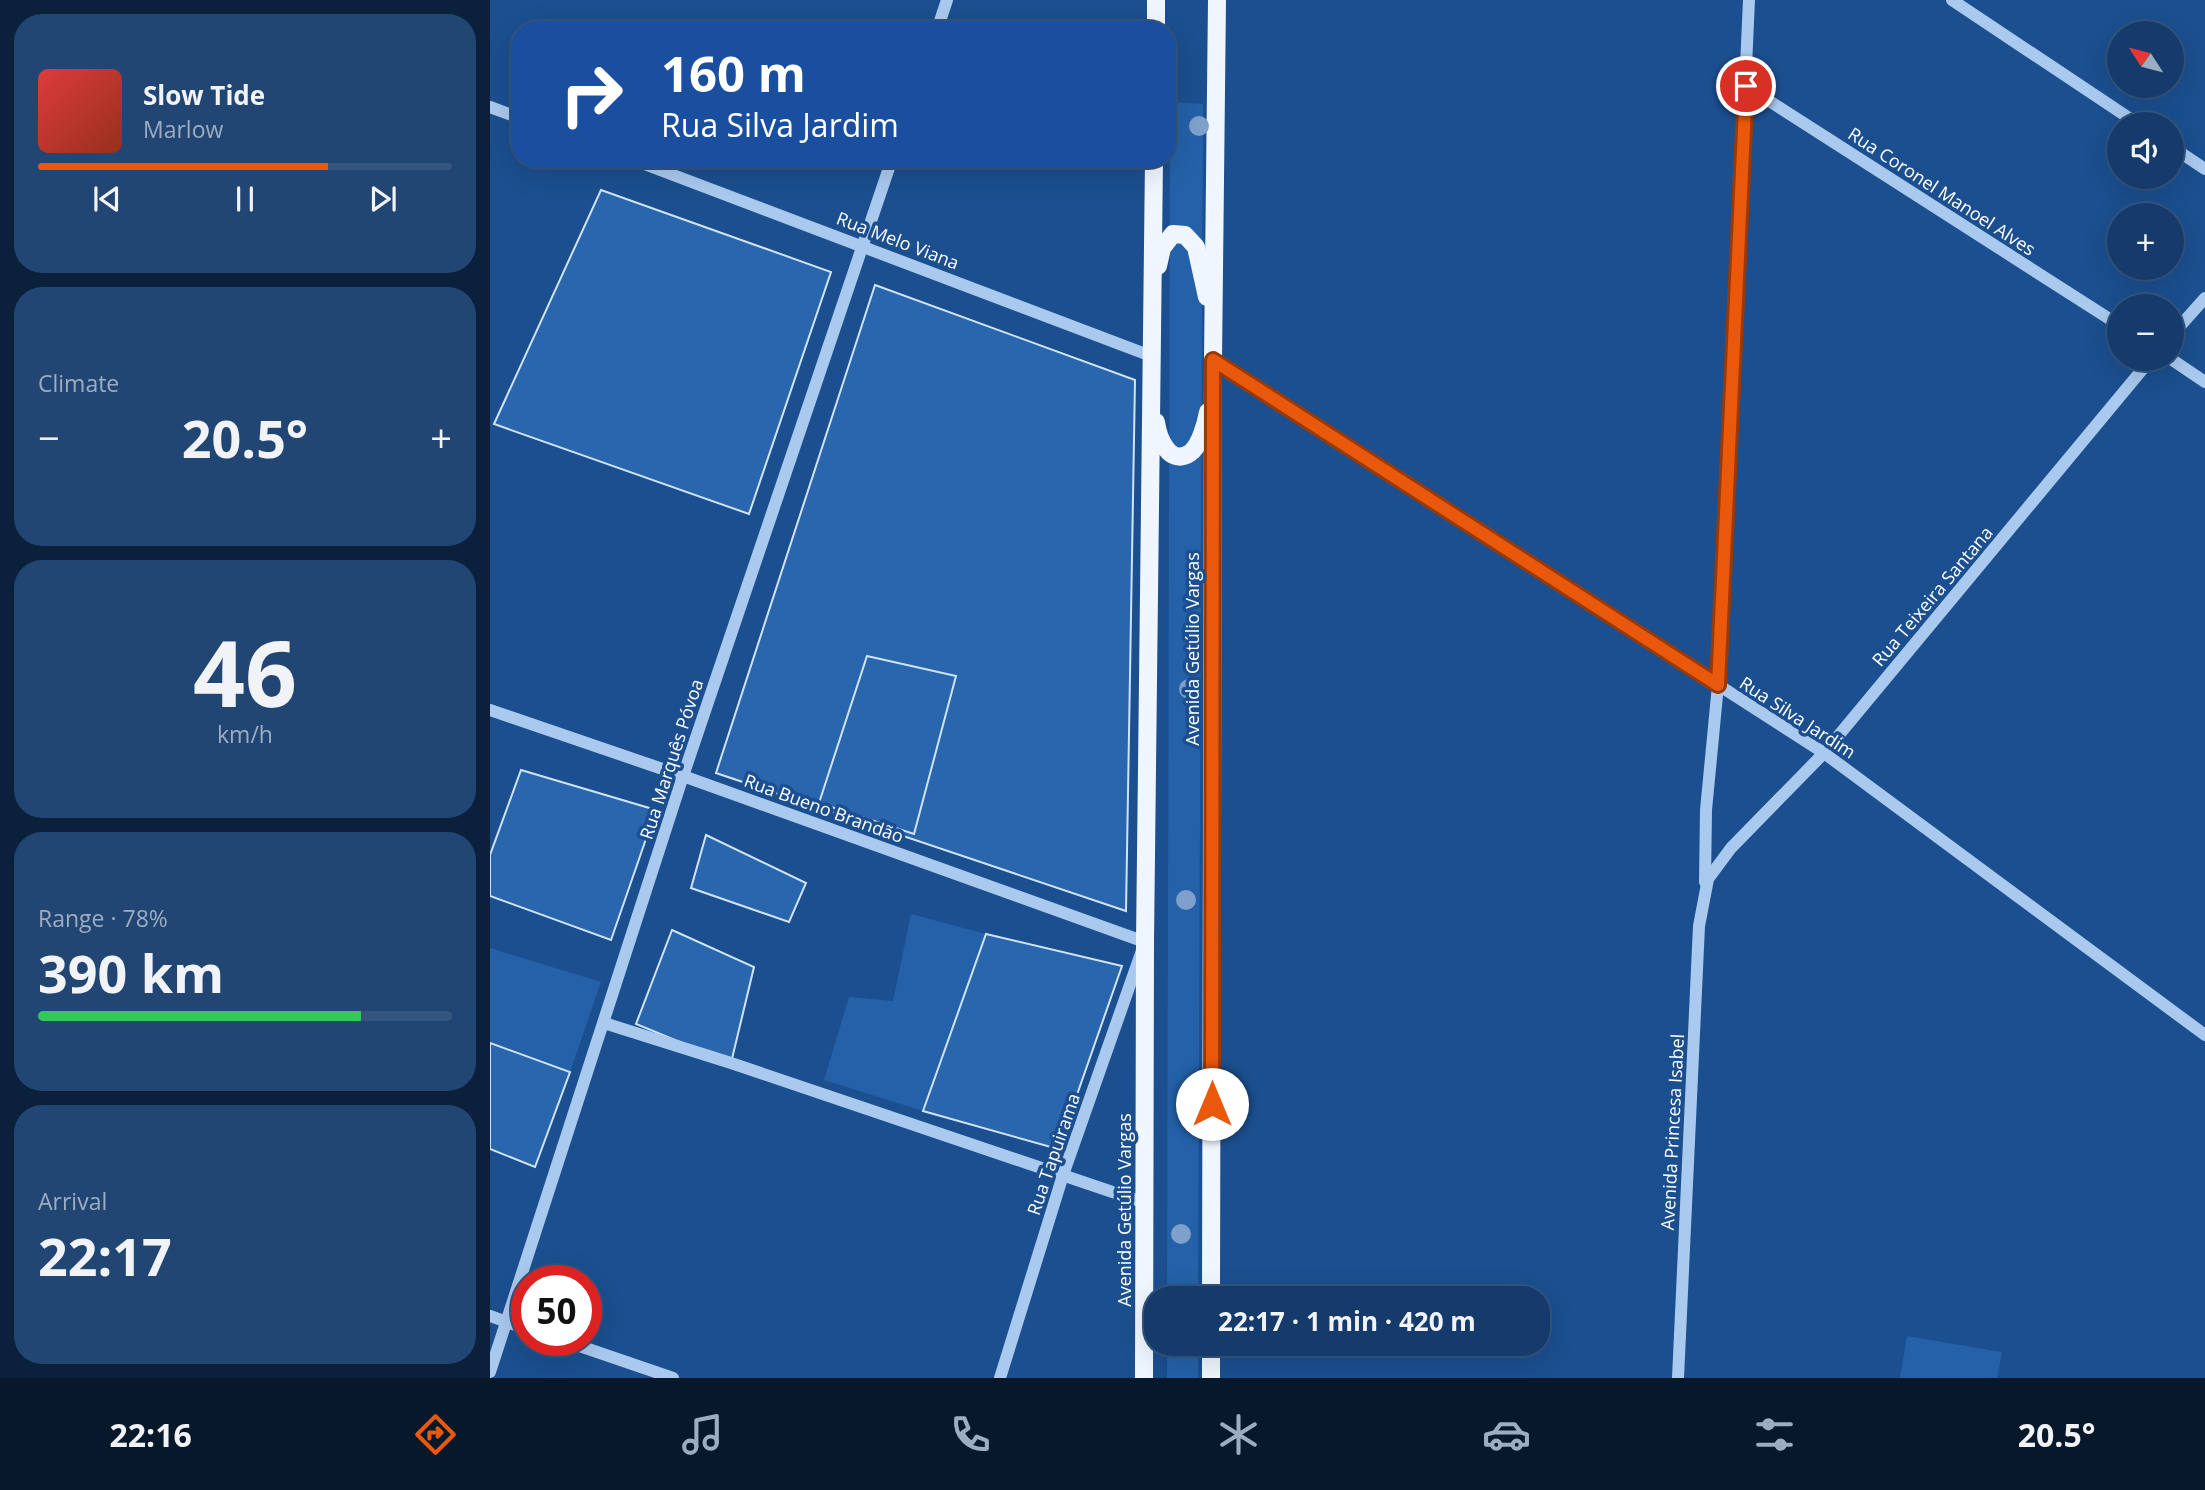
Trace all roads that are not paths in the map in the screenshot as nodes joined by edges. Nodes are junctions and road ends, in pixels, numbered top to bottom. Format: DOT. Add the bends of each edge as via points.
graph roads {
  1 [pos="947,0"];
  2 [pos="1156,0"];
  3 [pos="1217,0"];
  4 [pos="1749,0"];
  5 [pos="1952,0"];
  6 [pos="940,21"];
  7 [pos="1156,21"];
  8 [pos="1746,86"];
  9 [pos="490,107"];
  10 [pos="2120,112"];
  11 [pos="511,115"];
  12 [pos="2184,155"];
  13 [pos="655,168"];
  14 [pos="889,168"];
  15 [pos="1154,168"];
  16 [pos="2205,169"];
  17 [pos="863,245"];
  18 [pos="1152,296"];
  19 [pos="2205,298"];
  20 [pos="2107,317"];
  21 [pos="2184,322"];
  22 [pos="1214,331"];
  23 [pos="1151,356"];
  24 [pos="1213,360"];
  25 [pos="2184,368"];
  26 [pos="2141,371"];
  27 [pos="2205,382"];
  28 [pos="1213,383"];
  29 [pos="1151,388"];
  30 [pos="1718,685"];
  31 [pos="490,710"];
  32 [pos="1824,753"];
  33 [pos="683,776"];
  34 [pos="1731,848"];
  35 [pos="1705,889"];
  36 [pos="1145,942"];
  37 [pos="604,1024"];
  38 [pos="2205,1035"];
  39 [pos="1063,1175"];
  40 [pos="1145,1203"];
  41 [pos="1211,1286"];
  42 [pos="490,1316"];
  43 [pos="507,1322"];
  44 [pos="511,1323"];
  45 [pos="602,1354"];
  46 [pos="1211,1356"];
  47 [pos="490,1372"];
  48 [pos="674,1378"];
  49 [pos="1000,1378"];
  50 [pos="1144,1378"];
  51 [pos="1211,1378"];
  52 [pos="1678,1378"];
  1 -- 6 [label="street"];
  2 -- 7 [label="main road"];
  3 -- 22 [label="main road, Avenida Getúlio Vargas"];
  4 -- 8 [label="street, Avenida Princesa Isabel"];
  5 -- 10 [label="street"];
  8 -- 20 [label="street, Rua Coronel Manoel Alves"];
  8 -- 30 [label="street, Avenida Princesa Isabel"];
  9 -- 11 [label="street"];
  12 -- 16 [label="street"];
  13 -- 17 [label="street, Rua Melo Viana"];
  14 -- 17 [label="street, Rua Marquês Póvoa"];
  15 -- 18 [label="main road, Avenida Getúlio Vargas"];
  17 -- 23 [label="street, Rua Melo Viana"];
  17 -- 33 [label="street, Rua Marquês Póvoa"];
  18 -- 22 [label="main road" via="1162,247 1174,234 1185,235 1196,247"];
  18 -- 23 [label="main road, Avenida Getúlio Vargas"];
  19 -- 21 [label="street"];
  22 -- 24 [label="main road, Avenida Getúlio Vargas"];
  23 -- 29 [label="main road, Avenida Getúlio Vargas"];
  24 -- 28 [label="main road, Avenida Getúlio Vargas"];
  24 -- 30 [label="street, Rua Silva Jardim"];
  25 -- 27 [label="street"];
  26 -- 32 [label="street, Rua Teixeira Santana"];
  28 -- 29 [label="main road" via="1198,442 1182,455 1164,450"];
  28 -- 41 [label="main road, Avenida Getúlio Vargas"];
  29 -- 36 [label="main road, Avenida Getúlio Vargas"];
  30 -- 32 [label="street, Rua Silva Jardim"];
  30 -- 35 [label="street, Avenida Princesa Isabel" via="1706,810"];
  31 -- 33 [label="street, Rua Bueno Brandão"];
  32 -- 34 [label="street, Rua Teixeira Santana"];
  32 -- 38 [label="street, Rua Silva Jardim"];
  33 -- 36 [label="street, Rua Bueno Brandão"];
  33 -- 37 [label="street, Rua Marquês Póvoa"];
  34 -- 35 [label="street, Avenida Princesa Isabel"];
  35 -- 52 [label="street, Avenida Princesa Isabel" via="1699,926"];
  36 -- 39 [label="street, Rua Tapuirama"];
  36 -- 40 [label="main road, Avenida Getúlio Vargas"];
  37 -- 39 [label="street"];
  37 -- 43 [label="street, Rua Marquês Póvoa"];
  39 -- 40 [label="street"];
  39 -- 49 [label="street, Rua Tapuirama"];
  40 -- 50 [label="main road, Avenida Getúlio Vargas"];
  42 -- 43 [label="street"];
  43 -- 44 [label="street"];
  43 -- 47 [label="street, Rua Marquês Póvoa"];
  45 -- 48 [label="street"];
  46 -- 51 [label="main road"];
}
